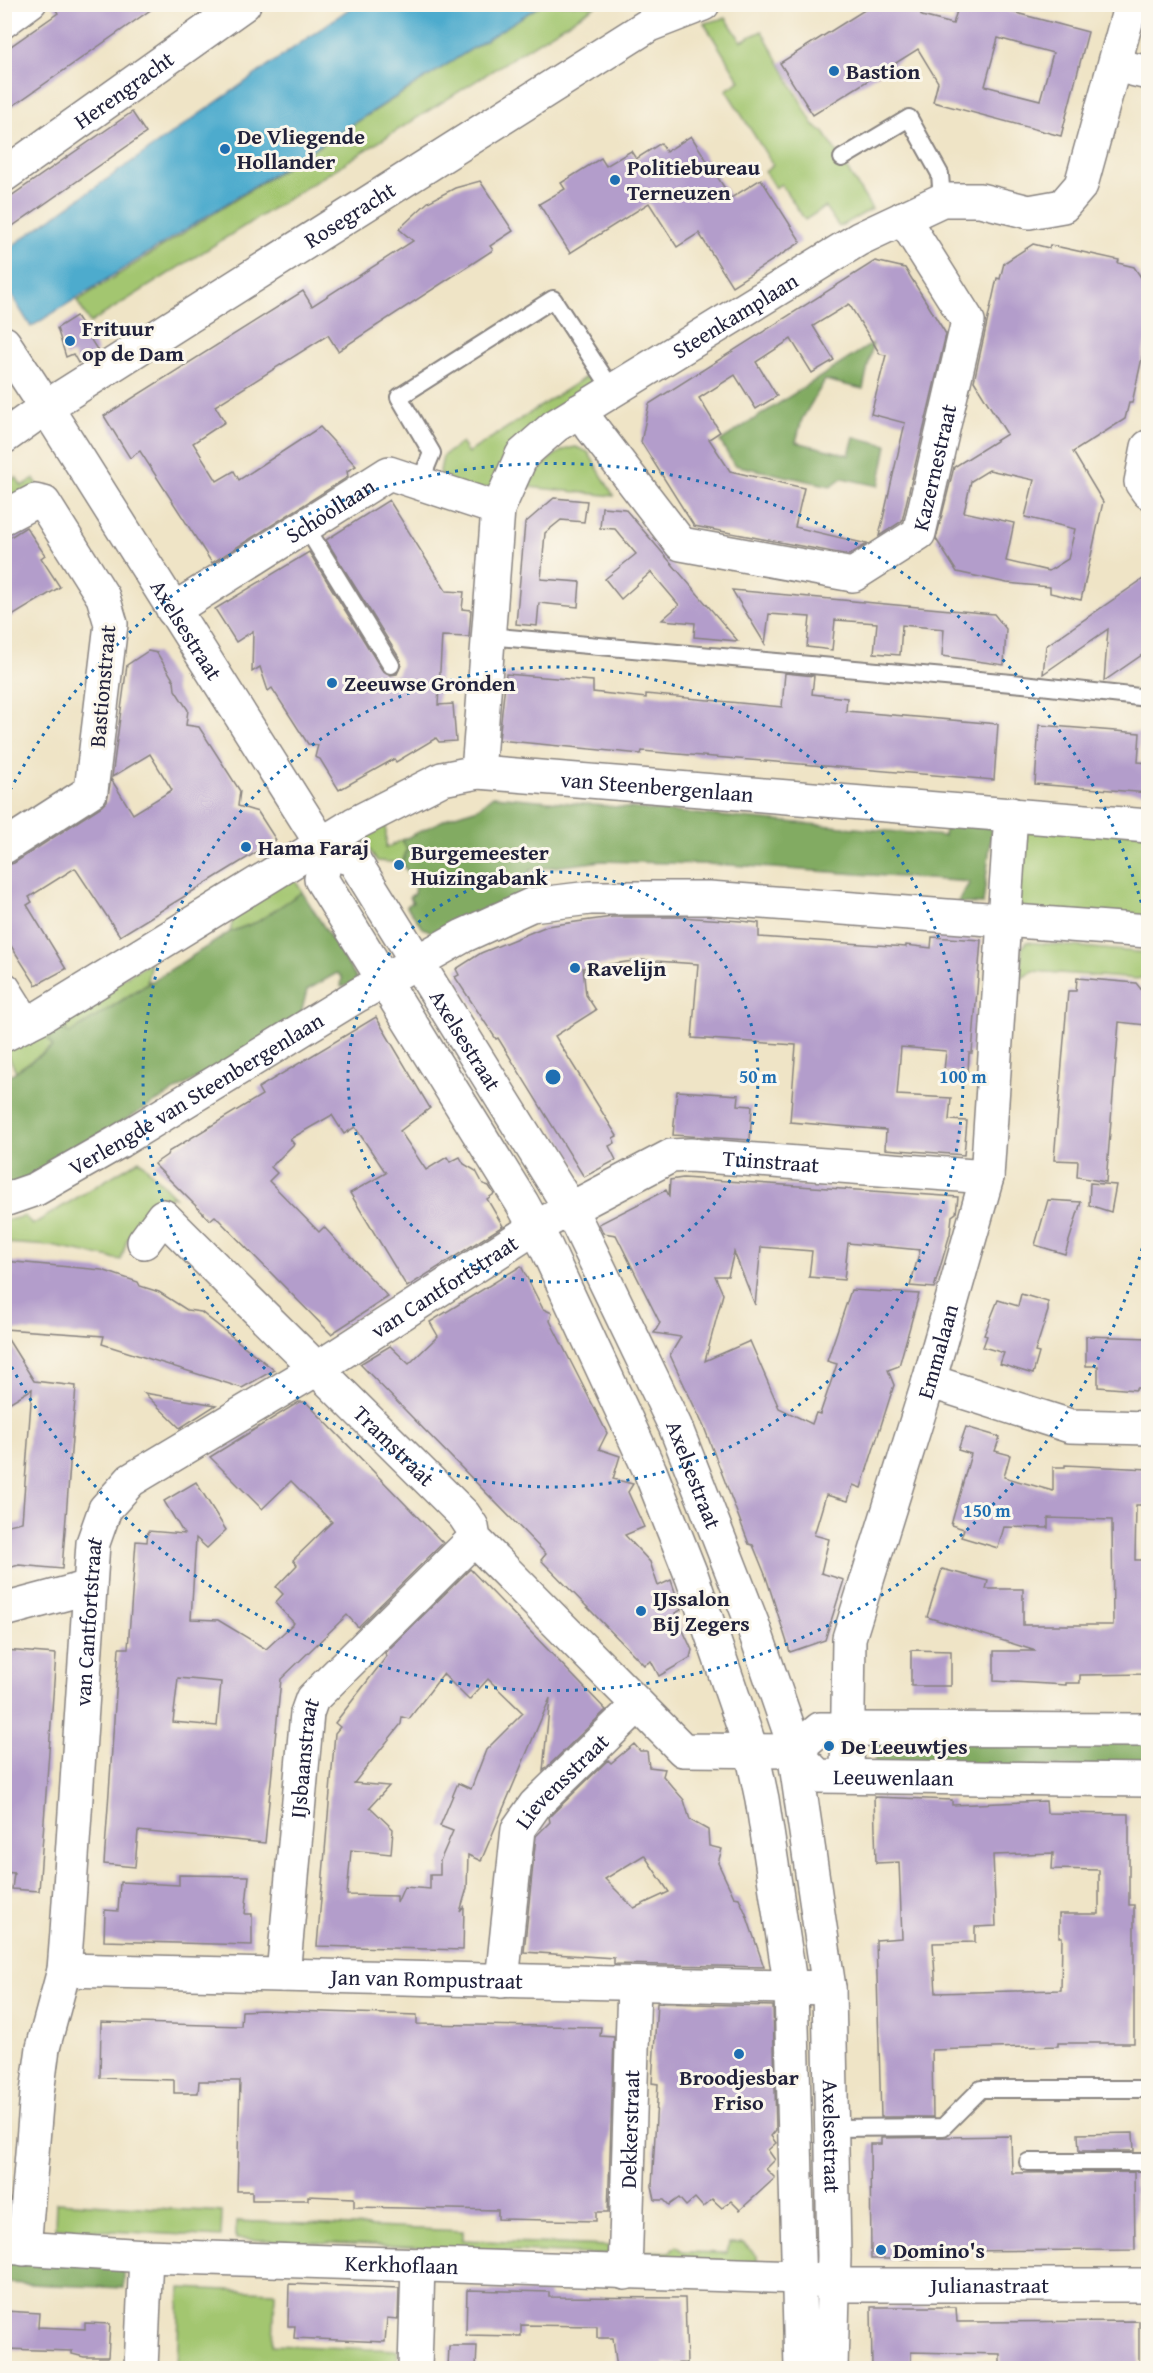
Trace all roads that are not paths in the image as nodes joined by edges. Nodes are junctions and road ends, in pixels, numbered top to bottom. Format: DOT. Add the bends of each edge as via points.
graph roads {
  1 [pos="34,4"];
  2 [pos="244,4"];
  3 [pos="703,4"];
  4 [pos="1131,4"];
  5 [pos="4,26"];
  6 [pos="1115,65"];
  7 [pos="1149,73"];
  8 [pos="842,158"];
  9 [pos="4,175"];
  10 [pos="942,200"];
  11 [pos="903,219"];
  12 [pos="4,343"];
  13 [pos="613,391"];
  14 [pos="46,407"];
  15 [pos="579,411"];
  16 [pos="4,437"];
  17 [pos="1149,447"];
  18 [pos="420,482"];
  19 [pos="1149,492"];
  20 [pos="498,509"];
  21 [pos="4,517"];
  22 [pos="306,527"];
  23 [pos="173,610"];
  24 [pos="488,636"];
  25 [pos="391,665"];
  26 [pos="1149,698"];
  27 [pos="478,772"];
  28 [pos="1011,814"];
  29 [pos="1149,826"];
  30 [pos="4,848"];
  31 [pos="324,848"];
  32 [pos="1004,921"];
  33 [pos="1149,931"];
  34 [pos="418,962"];
  35 [pos="386,982"];
  36 [pos="4,989"];
  37 [pos="15,1030"];
  38 [pos="987,1177"];
  39 [pos="4,1200"];
  40 [pos="570,1208"];
  41 [pos="536,1227"];
  42 [pos="144,1242"];
  43 [pos="318,1368"];
  44 [pos="929,1381"];
  45 [pos="1149,1428"];
  46 [pos="474,1539"];
  47 [pos="90,1587"];
  48 [pos="4,1610"];
  49 [pos="638,1705"];
  50 [pos="849,1729"];
  51 [pos="1149,1730"];
  52 [pos="794,1751"];
  53 [pos="752,1752"];
  54 [pos="847,1776"];
  55 [pos="1149,1780"];
  56 [pos="64,1970"];
  57 [pos="283,1975"];
  58 [pos="502,1981"];
  59 [pos="634,1985"];
  60 [pos="791,1989"];
  61 [pos="829,1989"];
  62 [pos="1149,2089"];
  63 [pos="832,2128"];
  64 [pos="1028,2162"];
  65 [pos="1149,2162"];
  66 [pos="14,2248"];
  67 [pos="146,2256"];
  68 [pos="418,2265"];
  69 [pos="625,2273"];
  70 [pos="798,2277"];
  71 [pos="832,2283"];
  72 [pos="1149,2285"];
  73 [pos="141,2368"];
  74 [pos="415,2368"];
  75 [pos="801,2368"];
  76 [pos="831,2368"];
  1 -- 5 [label="street"];
  2 -- 9 [label="street, Herengracht"];
  3 -- 14 [label="street, Rosegracht" via="654,22"];
  4 -- 6 [label="street, Steenkamplaan"];
  6 -- 7 [label="street"];
  6 -- 10 [label="street, Steenkamplaan" via="1081,186 1063,206 1029,212 980,200"];
  8 -- 10 [label="lane" via="909,118 940,174"];
  10 -- 11 [label="street, Steenkamplaan"];
  11 -- 13 [label="street, Steenkamplaan" via="859,239"];
  11 -- 15 [label="street, Kazernestraat" via="968,321 919,533 853,575 681,544"];
  12 -- 14 [label="street, Axelsestraat"];
  13 -- 15 [label="street, Steenkamplaan"];
  13 -- 18 [label="lane" via="554,299 399,397 432,453"];
  14 -- 16 [label="street, Rosegracht"];
  14 -- 23 [label="street, Axelsestraat"];
  15 -- 20 [label="street, Steenkamplaan" via="522,455"];
  17 -- 19 [label="street" via="1142,482"];
  18 -- 20 [label="street, Schoollaan"];
  18 -- 22 [label="street, Schoollaan" via="389,473"];
  20 -- 24 [label="street, Steenkamplaan"];
  21 -- 30 [label="street, Bastionstraat" via="35,501 44,503 103,597 111,624 91,791"];
  22 -- 23 [label="street, Schoollaan"];
  22 -- 25 [label="lane"];
  23 -- 31 [label="street, Axelsestraat"];
  24 -- 26 [label="lane"];
  24 -- 27 [label="street, Steenkamplaan"];
  27 -- 28 [label="street, van Steenbergenlaan"];
  27 -- 31 [label="street, van Steenbergenlaan" via="442,779 418,789"];
  28 -- 29 [label="street, van Steenbergenlaan"];
  28 -- 32 [label="street"];
  31 -- 34 [label="street, Axelsestraat" via="353,859"];
  31 -- 35 [label="street, Axelsestraat" via="321,879"];
  31 -- 37 [label="street"];
  32 -- 33 [label="street"];
  32 -- 34 [label="street" via="709,898 590,898 531,905"];
  32 -- 38 [label="street, Emmalaan"];
  34 -- 35 [label="street, Axelsestraat"];
  34 -- 40 [label="street, Axelsestraat"];
  35 -- 39 [label="street, Verlengde van Steenbergenlaan" via="358,995 101,1152 36,1189"];
  35 -- 41 [label="street, Axelsestraat"];
  36 -- 37 [label="street"];
  38 -- 40 [label="street, Tuinstraat" via="671,1156"];
  38 -- 44 [label="street, Emmalaan"];
  40 -- 41 [label="street"];
  40 -- 52 [label="street, Axelsestraat" via="675,1426 752,1623"];
  41 -- 43 [label="street, van Cantfortstraat"];
  41 -- 53 [label="street, Axelsestraat" via="663,1501"];
  42 -- 43 [label="street, Tramstraat" via="163,1216"];
  43 -- 46 [label="street, Tramstraat" via="464,1515"];
  43 -- 47 [label="street, van Cantfortstraat" via="131,1480 105,1509 93,1543"];
  44 -- 45 [label="street" via="1070,1426"];
  44 -- 50 [label="street, Emmalaan" via="849,1638"];
  46 -- 49 [label="street, Tramstraat"];
  46 -- 57 [label="street, IJsbaanstraat" via="312,1699 307,1713"];
  47 -- 48 [label="street"];
  47 -- 56 [label="street, van Cantfortstraat"];
  49 -- 53 [label="street" via="683,1750"];
  49 -- 58 [label="street, Lievensstraat" via="535,1805 518,1829"];
  50 -- 51 [label="street, Leeuwenlaan"];
  50 -- 52 [label="street, Leeuwenlaan" via="820,1729"];
  50 -- 54 [label="street, Emmalaan"];
  52 -- 53 [label="street"];
  52 -- 54 [label="street, Leeuwenlaan" via="818,1776"];
  52 -- 61 [label="street, Axelsestraat"];
  53 -- 60 [label="street, Axelsestraat"];
  54 -- 55 [label="street, Leeuwenlaan"];
  56 -- 57 [label="street, Jan van Rompustraat"];
  56 -- 66 [label="street, van Cantfortstraat" via="43,2048"];
  57 -- 58 [label="street, Jan van Rompustraat"];
  58 -- 59 [label="street, Jan van Rompustraat"];
  59 -- 60 [label="street, Jan van Rompustraat"];
  59 -- 69 [label="street, Dekkerstraat"];
  60 -- 61 [label="street"];
  60 -- 70 [label="street, Axelsestraat"];
  61 -- 63 [label="street, Axelsestraat"];
  62 -- 63 [label="lane" via="981,2089 943,2127"];
  63 -- 71 [label="street, Axelsestraat"];
  64 -- 65 [label="lane"];
  66 -- 67 [label="street, Kerkhoflaan"];
  67 -- 68 [label="street, Kerkhoflaan"];
  67 -- 73 [label="street"];
  68 -- 69 [label="street, Kerkhoflaan"];
  68 -- 74 [label="street"];
  69 -- 70 [label="street, Kerkhoflaan"];
  70 -- 71 [label="street"];
  70 -- 75 [label="street, Axelsestraat"];
  71 -- 72 [label="street, Julianastraat"];
  71 -- 76 [label="street, Axelsestraat"];
}
